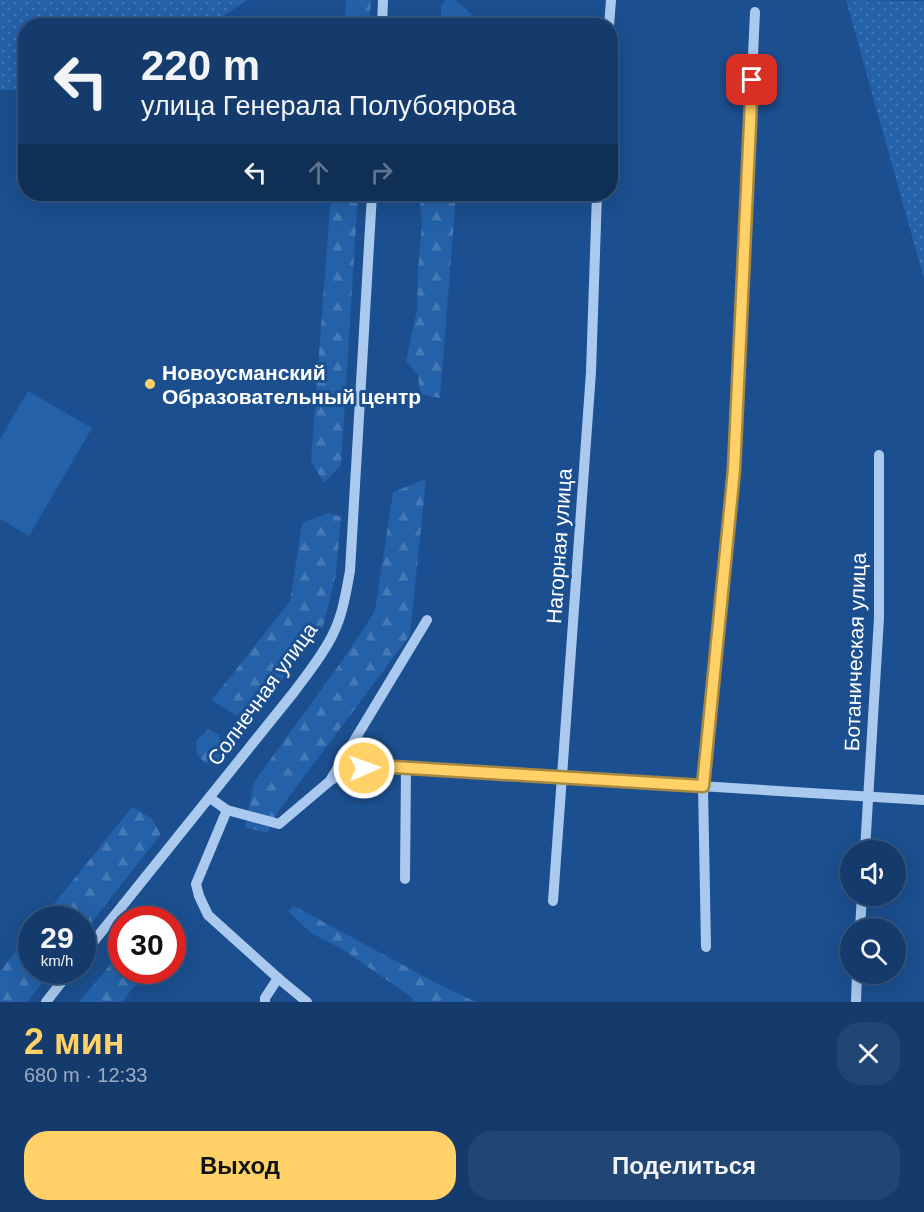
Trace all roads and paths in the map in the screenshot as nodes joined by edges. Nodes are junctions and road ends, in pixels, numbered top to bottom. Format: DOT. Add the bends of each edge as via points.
graph roads {
  1 [pos="383,0"];
  2 [pos="610,0"];
  3 [pos="755,12"];
  4 [pos="382,18"];
  5 [pos="609,18"];
  6 [pos="372,201"];
  7 [pos="597,201"];
  8 [pos="879,455"];
  9 [pos="427,620"];
  10 [pos="406,768"];
  11 [pos="561,778"];
  12 [pos="331,780"];
  13 [pos="703,786"];
  14 [pos="869,797"];
  15 [pos="210,798"];
  16 [pos="924,800"];
  17 [pos="227,810"];
  18 [pos="866,840"];
  19 [pos="405,879"];
  20 [pos="553,901"];
  21 [pos="96,939"];
  22 [pos="706,947"];
  23 [pos="278,978"];
  24 [pos="60,984"];
  25 [pos="857,984"];
  26 [pos="856,1001"];
  27 [pos="46,1002"];
  28 [pos="265,1002"];
  29 [pos="307,1002"];
  1 -- 4 [label="street"];
  2 -- 5 [label="street"];
  3 -- 13 [label="street" via="734,470"];
  6 -- 15 [label="street, Солнечная улица" via="350,571 343,607 315,664"];
  7 -- 11 [label="street, Нагорная улица" via="591,372"];
  8 -- 14 [label="street, Ботаническая улица" via="879,618"];
  9 -- 12 [label="street"];
  10 -- 11 [label="street"];
  10 -- 12 [label="street" via="378,766 351,770"];
  10 -- 19 [label="street"];
  11 -- 13 [label="street"];
  11 -- 20 [label="street, Нагорная улица"];
  12 -- 17 [label="street" via="279,824"];
  13 -- 14 [label="street"];
  13 -- 22 [label="street"];
  14 -- 16 [label="street"];
  14 -- 18 [label="street, Ботаническая улица"];
  15 -- 17 [label="street"];
  15 -- 21 [label="street, Солнечная улица"];
  17 -- 23 [label="street" via="196,884 199,896 208,915"];
  23 -- 28 [label="street"];
  23 -- 29 [label="street"];
  24 -- 27 [label="street"];
  25 -- 26 [label="street"];
}
